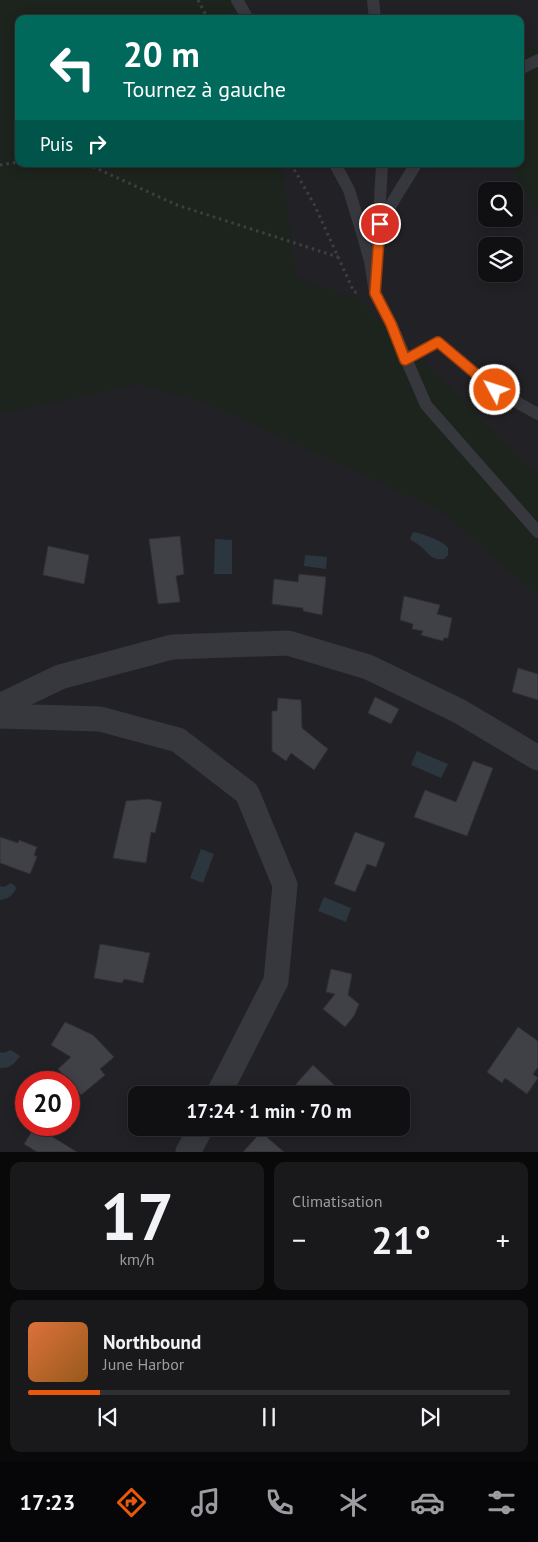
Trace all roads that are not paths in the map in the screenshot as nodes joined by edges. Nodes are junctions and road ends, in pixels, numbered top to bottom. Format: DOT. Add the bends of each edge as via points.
graph roads {
  1 [pos="237,0"];
  2 [pos="373,0"];
  3 [pos="246,15"];
  4 [pos="375,15"];
  5 [pos="538,60"];
  6 [pos="524,67"];
  7 [pos="337,167"];
  8 [pos="382,167"];
  9 [pos="414,167"];
  10 [pos="380,224"];
  11 [pos="375,293"];
  12 [pos="405,360"];
  13 [pos="538,414"];
  14 [pos="538,532"];
  15 [pos="0,706"];
  16 [pos="0,716"];
  17 [pos="538,758"];
  18 [pos="223,1086"];
  19 [pos="197,1136"];
  20 [pos="188,1152"];
  1 -- 3 [label="lane"];
  2 -- 4 [label="lane"];
  5 -- 6 [label="lane"];
  7 -- 11 [label="lane" via="349,190"];
  8 -- 10 [label="lane"];
  9 -- 10 [label="lane"];
  10 -- 11 [label="lane"];
  11 -- 12 [label="lane"];
  12 -- 13 [label="lane" via="438,342 495,390"];
  12 -- 14 [label="lane" via="426,405"];
  15 -- 17 [label="street" via="60,677 172,647 288,642 368,667 459,711"];
  16 -- 18 [label="street" via="100,719 178,740 247,793 285,885 276,981"];
  19 -- 20 [label="street"];
}
